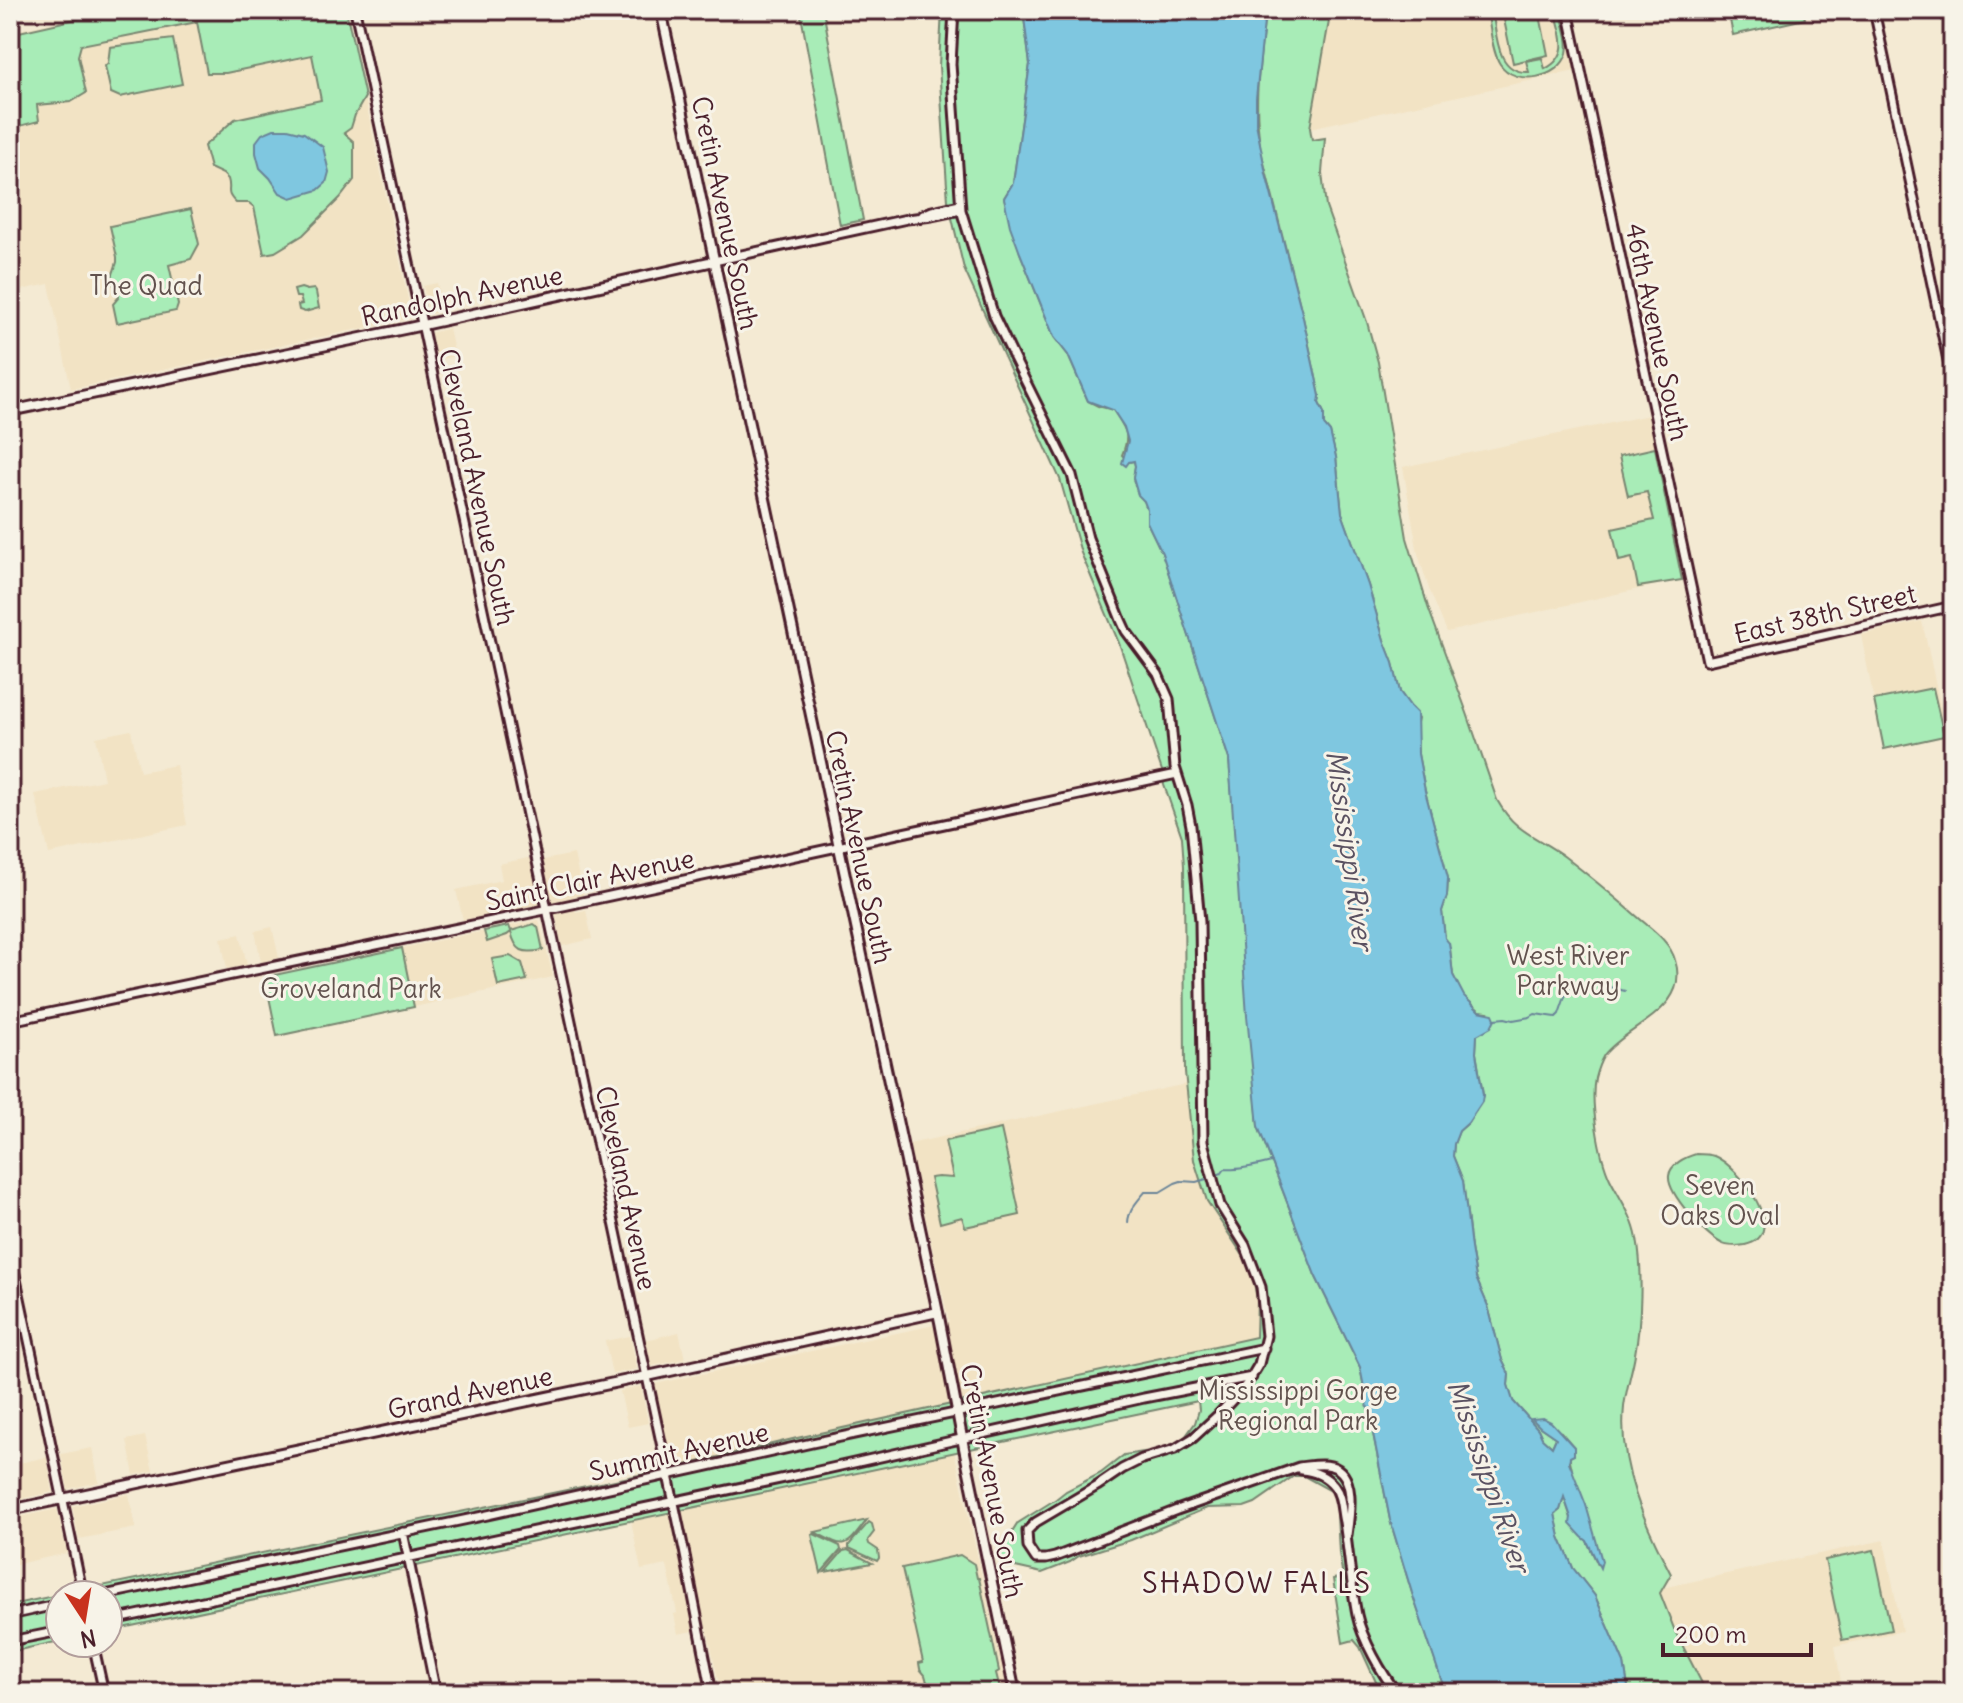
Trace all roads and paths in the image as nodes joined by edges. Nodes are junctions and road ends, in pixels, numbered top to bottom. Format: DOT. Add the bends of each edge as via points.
graph roads {
  1 [pos="355,10"];
  2 [pos="661,10"];
  3 [pos="954,10"];
  4 [pos="1568,10"];
  5 [pos="1875,10"];
  6 [pos="960,208"];
  7 [pos="714,261"];
  8 [pos="422,325"];
  9 [pos="1953,384"];
  10 [pos="10,411"];
  11 [pos="1953,606"];
  12 [pos="1707,661"];
  13 [pos="500,691"];
  14 [pos="1177,774"];
  15 [pos="839,847"];
  16 [pos="547,910"];
  17 [pos="10,1021"];
  18 [pos="10,1251"];
  19 [pos="938,1312"];
  20 [pos="1264,1348"];
  21 [pos="646,1377"];
  22 [pos="1252,1377"];
  23 [pos="957,1413"];
  24 [pos="962,1439"];
  25 [pos="1287,1472"];
  26 [pos="667,1476"];
  27 [pos="62,1498"];
  28 [pos="672,1501"];
  29 [pos="10,1510"];
  30 [pos="403,1532"];
  31 [pos="1347,1535"];
  32 [pos="408,1557"];
  33 [pos="80,1579"];
  34 [pos="124,1591"];
  35 [pos="44,1608"];
  36 [pos="10,1615"];
  37 [pos="124,1618"];
  38 [pos="44,1634"];
  39 [pos="10,1641"];
  40 [pos="97,1659"];
  41 [pos="104,1693"];
  42 [pos="436,1693"];
  43 [pos="712,1693"];
  44 [pos="1015,1693"];
  45 [pos="1397,1693"];
  1 -- 8 [label="street, Cleveland Avenue South"];
  2 -- 7 [label="main road, Cretin Avenue South"];
  3 -- 6 [label="street" via="951,64"];
  4 -- 12 [label="street, 46th Avenue South"];
  5 -- 9 [label="street"];
  6 -- 7 [label="street, Randolph Avenue"];
  6 -- 14 [label="street" via="994,316 1069,467 1088,538 1121,620 1169,699"];
  7 -- 8 [label="main road, Randolph Avenue"];
  7 -- 15 [label="main road, Cretin Avenue South"];
  8 -- 10 [label="main road, Randolph Avenue"];
  8 -- 13 [label="street, Cleveland Avenue South"];
  11 -- 12 [label="street, East 38th Street"];
  13 -- 16 [label="street, Cleveland Avenue"];
  14 -- 15 [label="street, Saint Clair Avenue"];
  14 -- 20 [label="street" via="1190,816 1200,921 1207,1160 1215,1192 1261,1287"];
  15 -- 16 [label="street, Saint Clair Avenue"];
  15 -- 19 [label="main road, Cretin Avenue South"];
  16 -- 17 [label="street, Saint Clair Avenue"];
  16 -- 21 [label="street, Cleveland Avenue"];
  18 -- 27 [label="street"];
  19 -- 21 [label="main road, Grand Avenue"];
  19 -- 23 [label="main road, Cretin Avenue South"];
  20 -- 22 [label="street"];
  20 -- 23 [label="street, Summit Avenue"];
  21 -- 26 [label="street, Cleveland Avenue"];
  21 -- 27 [label="main road, Grand Avenue"];
  22 -- 24 [label="street, Summit Avenue"];
  22 -- 25 [label="street" via="1193,1438 1130,1465 1036,1522 1027,1531 1028,1547 1036,1559 1055,1557"];
  23 -- 24 [label="main road, Cretin Avenue South"];
  23 -- 26 [label="street, Summit Avenue"];
  24 -- 28 [label="street, Summit Avenue"];
  24 -- 44 [label="main road, Cretin Avenue South"];
  25 -- 31 [label="street" via="1315,1472 1333,1485"];
  25 -- 31 [label="street" via="1329,1465 1344,1474 1349,1487"];
  26 -- 28 [label="street, Cleveland Avenue"];
  26 -- 30 [label="street, Summit Avenue"];
  27 -- 29 [label="main road, Grand Avenue"];
  27 -- 33 [label="street"];
  28 -- 32 [label="street, Summit Avenue"];
  28 -- 43 [label="street, Cleveland Avenue"];
  30 -- 32 [label="street"];
  30 -- 34 [label="street, Summit Avenue"];
  31 -- 45 [label="street" via="1360,1625"];
  32 -- 37 [label="street, Summit Avenue"];
  32 -- 42 [label="street"];
  35 -- 36 [label="street"];
  38 -- 39 [label="street"];
  40 -- 41 [label="street"];
}
